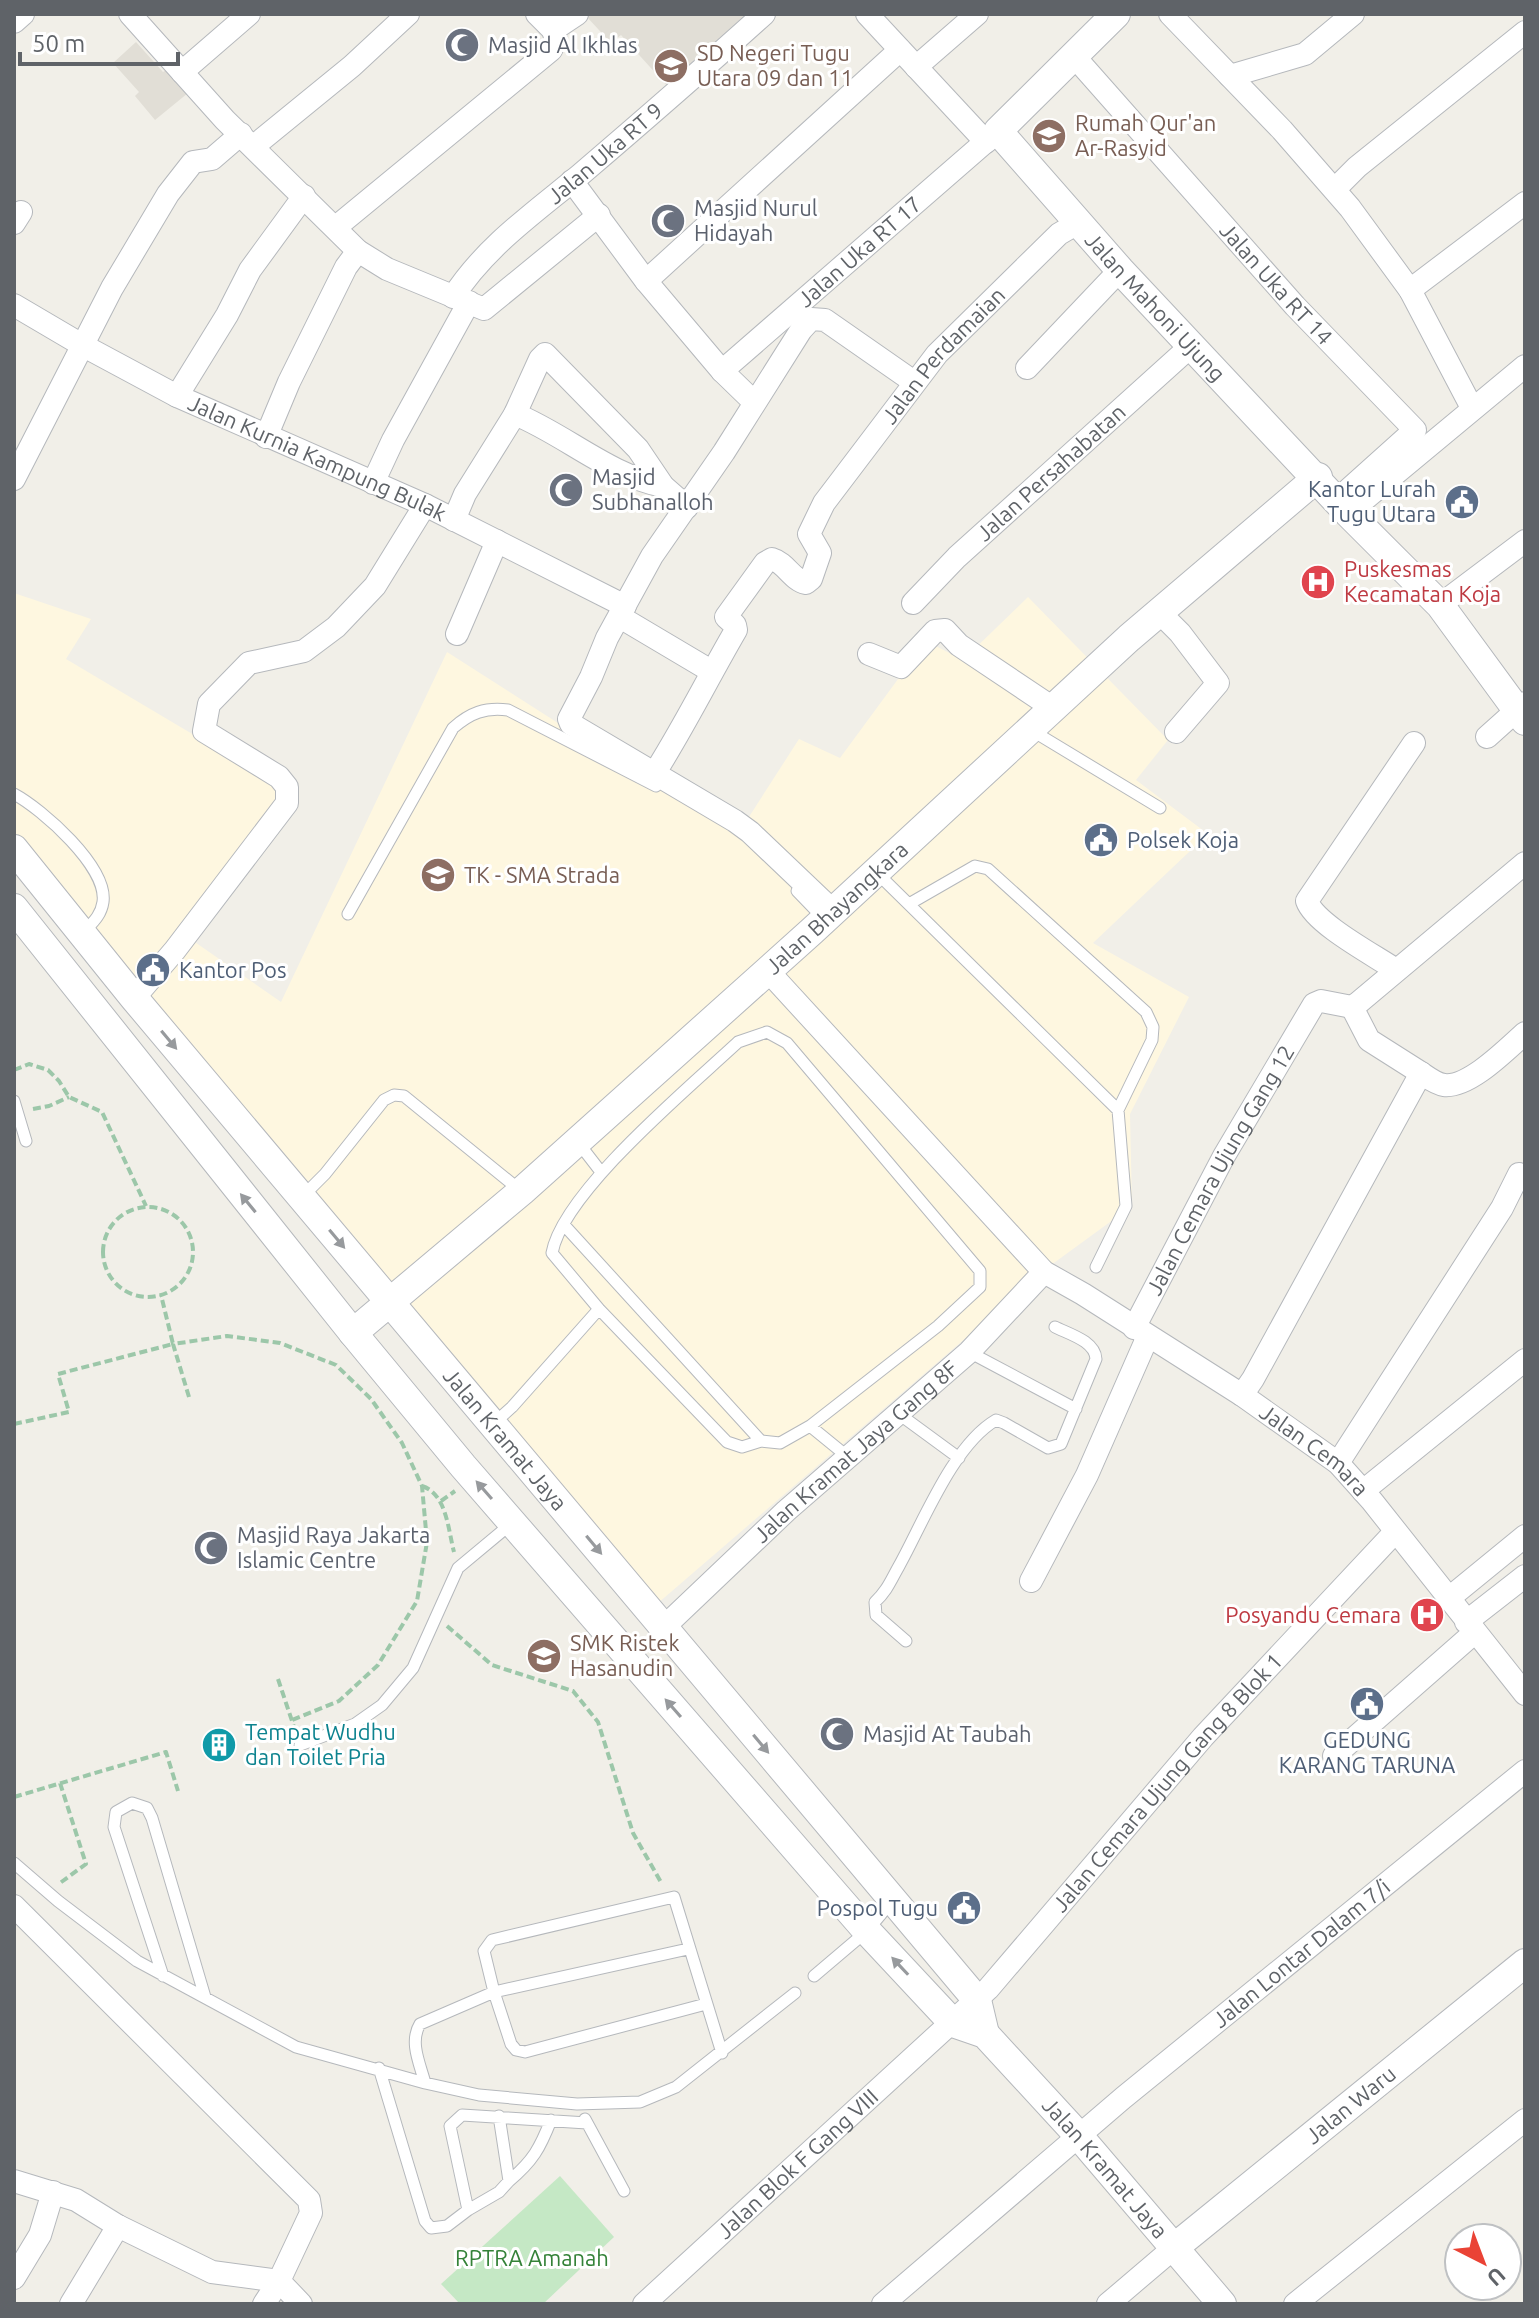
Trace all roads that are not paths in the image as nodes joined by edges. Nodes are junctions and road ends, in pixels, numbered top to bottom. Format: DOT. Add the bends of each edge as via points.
graph roads {
  1 [pos="23,14"];
  2 [pos="130,14"];
  3 [pos="249,14"];
  4 [pos="408,14"];
  5 [pos="537,14"];
  6 [pos="577,14"];
  7 [pos="764,14"];
  8 [pos="867,14"];
  9 [pos="977,14"];
  10 [pos="1116,14"];
  11 [pos="1170,14"];
  12 [pos="1353,14"];
  13 [pos="14,22"];
  14 [pos="553,30"];
  15 [pos="1525,32"];
  16 [pos="1073,55"];
  17 [pos="908,58"];
  18 [pos="182,72"];
  19 [pos="1230,76"];
  20 [pos="992,137"];
  21 [pos="247,140"];
  22 [pos="572,181"];
  23 [pos="1335,189"];
  24 [pos="304,196"];
  25 [pos="1525,203"];
  26 [pos="599,215"];
  27 [pos="1076,224"];
  28 [pos="336,227"];
  29 [pos="358,251"];
  30 [pos="1120,270"];
  31 [pos="646,281"];
  32 [pos="1410,290"];
  33 [pos="461,300"];
  34 [pos="14,305"];
  35 [pos="82,345"];
  36 [pos="1191,346"];
  37 [pos="1525,366"];
  38 [pos="1027,368"];
  39 [pos="722,371"];
  40 [pos="914,382"];
  41 [pos="177,396"];
  42 [pos="754,402"];
  43 [pos="1472,408"];
  44 [pos="515,414"];
  45 [pos="266,437"];
  46 [pos="1318,477"];
  47 [pos="14,479"];
  48 [pos="373,483"];
  49 [pos="663,486"];
  50 [pos="425,505"];
  51 [pos="1343,506"];
  52 [pos="687,507"];
  53 [pos="454,520"];
  54 [pos="497,541"];
  55 [pos="1525,541"];
  56 [pos="913,603"];
  57 [pos="1440,605"];
  58 [pos="622,611"];
  59 [pos="1159,612"];
  60 [pos="457,634"];
  61 [pos="869,654"];
  62 [pos="711,671"];
  63 [pos="1053,708"];
  64 [pos="1522,712"];
  65 [pos="1031,730"];
  66 [pos="1176,732"];
  67 [pos="1487,737"];
  68 [pos="1414,743"];
  69 [pos="654,774"];
  70 [pos="14,794"];
  71 [pos="1160,808"];
  72 [pos="14,849"];
  73 [pos="1525,863"];
  74 [pos="876,872"];
  75 [pos="909,904"];
  76 [pos="14,908"];
  77 [pos="348,914"];
  78 [pos="829,915"];
  79 [pos="82,933"];
  80 [pos="767,970"];
  81 [pos="1396,970"];
  82 [pos="134,998"];
  83 [pos="1352,1007"];
  84 [pos="1525,1033"];
  85 [pos="1421,1073"];
  86 [pos="14,1102"];
  87 [pos="1118,1110"];
  88 [pos="26,1141"];
  89 [pos="577,1141"];
  90 [pos="601,1172"];
  91 [pos="1522,1182"];
  92 [pos="522,1191"];
  93 [pos="302,1197"];
  94 [pos="564,1225"];
  95 [pos="1096,1267"];
  96 [pos="1044,1272"];
  97 [pos="390,1303"];
  98 [pos="599,1309"];
  99 [pos="1055,1327"];
  100 [pos="1141,1332"];
  101 [pos="353,1333"];
  102 [pos="969,1352"];
  103 [pos="1525,1360"];
  104 [pos="1242,1395"];
  105 [pos="1076,1409"];
  106 [pos="899,1414"];
  107 [pos="494,1423"];
  108 [pos="810,1426"];
  109 [pos="761,1441"];
  110 [pos="848,1457"];
  111 [pos="959,1458"];
  112 [pos="1338,1463"];
  113 [pos="1363,1491"];
  114 [pos="512,1523"];
  115 [pos="1395,1532"];
  116 [pos="1525,1536"];
  117 [pos="1525,1576"];
  118 [pos="1031,1581"];
  119 [pos="1448,1599"];
  120 [pos="664,1627"];
  121 [pos="1470,1627"];
  122 [pos="906,1641"];
  123 [pos="1525,1694"];
  124 [pos="300,1745"];
  125 [pos="1334,1756"];
  126 [pos="1525,1771"];
  127 [pos="14,1863"];
  128 [pos="893,1901"];
  129 [pos="14,1907"];
  130 [pos="867,1931"];
  131 [pos="688,1949"];
  132 [pos="1525,1963"];
  133 [pos="163,1976"];
  134 [pos="814,1976"];
  135 [pos="494,1992"];
  136 [pos="795,1993"];
  137 [pos="205,1997"];
  138 [pos="977,2000"];
  139 [pos="706,2004"];
  140 [pos="953,2023"];
  141 [pos="985,2034"];
  142 [pos="722,2053"];
  143 [pos="379,2068"];
  144 [pos="425,2083"];
  145 [pos="577,2104"];
  146 [pos="499,2116"];
  147 [pos="551,2120"];
  148 [pos="1525,2120"];
  149 [pos="587,2123"];
  150 [pos="1078,2135"];
  151 [pos="14,2181"];
  152 [pos="509,2181"];
  153 [pos="624,2191"];
  154 [pos="53,2192"];
  155 [pos="468,2210"];
  156 [pos="118,2226"];
  157 [pos="1175,2247"];
  158 [pos="14,2278"];
  159 [pos="279,2281"];
  160 [pos="71,2304"];
  161 [pos="264,2304"];
  162 [pos="301,2304"];
  163 [pos="644,2304"];
  164 [pos="883,2304"];
  165 [pos="1108,2304"];
  166 [pos="1222,2304"];
  167 [pos="1295,2304"];
  1 -- 13 [label="street"];
  2 -- 18 [label="street"];
  3 -- 18 [label="street"];
  4 -- 21 [label="street" via="352,66"];
  5 -- 14 [label="street"];
  6 -- 14 [label="street"];
  7 -- 22 [label="street, Jalan Uka RT 9"];
  8 -- 17 [label="street, Jalan Mahoni Ujung"];
  9 -- 17 [label="street"];
  10 -- 16 [label="street"];
  11 -- 19 [label="street"];
  12 -- 19 [label="street" via="1305,54"];
  14 -- 28 [label="street" via="551,50"];
  15 -- 23 [label="street"];
  16 -- 20 [label="street"];
  16 -- 51 [label="street, Jalan Uka RT 14" via="1295,306 1415,430"];
  17 -- 20 [label="street, Jalan Mahoni Ujung"];
  17 -- 31 [label="street"];
  18 -- 21 [label="street"];
  19 -- 23 [label="street"];
  20 -- 27 [label="street, Jalan Mahoni Ujung"];
  20 -- 39 [label="street, Jalan Uka RT 17"];
  21 -- 24 [label="street"];
  21 -- 35 [label="street" via="212,159 193,162 168,194"];
  22 -- 26 [label="street"];
  22 -- 33 [label="street, Jalan Uka RT 9" via="471,269"];
  23 -- 32 [label="street"];
  24 -- 28 [label="street"];
  24 -- 41 [label="street" via="250,270"];
  25 -- 32 [label="street"];
  26 -- 31 [label="street"];
  26 -- 33 [label="street" via="484,309"];
  27 -- 30 [label="street, Jalan Mahoni Ujung"];
  27 -- 40 [label="street, Jalan Perdamaian" via="973,317"];
  28 -- 29 [label="street"];
  29 -- 33 [label="street"];
  29 -- 45 [label="street"];
  30 -- 36 [label="street, Jalan Mahoni Ujung"];
  30 -- 38 [label="street"];
  31 -- 39 [label="street"];
  32 -- 43 [label="street"];
  33 -- 48 [label="street, Jalan Uka RT 9"];
  34 -- 35 [label="street, Jalan Kurnia Kampung Bulak"];
  35 -- 41 [label="street, Jalan Kurnia Kampung Bulak"];
  35 -- 47 [label="street"];
  36 -- 46 [label="street, Jalan Mahoni Ujung"];
  36 -- 56 [label="street, Jalan Persahabatan" via="979,536"];
  37 -- 43 [label="street"];
  39 -- 42 [label="street"];
  40 -- 42 [label="street" via="825,320 811,319"];
  40 -- 62 [label="street, Jalan Perdamaian" via="824,503 809,534 820,553 811,579 799,582 781,561 765,563 726,617 736,630"];
  41 -- 45 [label="street, Jalan Kurnia Kampung Bulak"];
  42 -- 52 [label="street"];
  43 -- 51 [label="street"];
  44 -- 49 [label="street" via="617,471"];
  44 -- 49 [label="street" via="545,354 638,449"];
  44 -- 53 [label="street"];
  45 -- 48 [label="street, Jalan Kurnia Kampung Bulak"];
  46 -- 51 [label="street, Jalan Mahoni Ujung"];
  46 -- 59 [label="street, Jalan Bhayangkara"];
  48 -- 50 [label="street, Jalan Kurnia Kampung Bulak"];
  49 -- 52 [label="street"];
  50 -- 53 [label="street, Jalan Kurnia Kampung Bulak"];
  50 -- 82 [label="street" via="375,586 336,627 304,651 249,663 209,704 204,731 279,777 287,787 287,803"];
  51 -- 57 [label="street, Jalan Mahoni Ujung"];
  52 -- 58 [label="street"];
  53 -- 54 [label="street, Jalan Kurnia Kampung Bulak"];
  54 -- 58 [label="street, Jalan Kurnia Kampung Bulak"];
  54 -- 60 [label="street"];
  55 -- 57 [label="street"];
  57 -- 64 [label="street, Jalan Mahoni Ujung"];
  58 -- 62 [label="street, Jalan Kurnia Kampung Bulak"];
  58 -- 69 [label="street" via="569,719"];
  59 -- 63 [label="street, Jalan Bhayangkara"];
  59 -- 66 [label="street" via="1218,683"];
  61 -- 63 [label="street" via="901,667 935,631 945,630"];
  62 -- 69 [label="street"];
  63 -- 65 [label="street, Jalan Bhayangkara"];
  64 -- 67 [label="street"];
  65 -- 71 [label="lane"];
  65 -- 74 [label="street, Jalan Bhayangkara"];
  68 -- 81 [label="street" via="1307,901 1325,922"];
  69 -- 78 [label="street" via="750,832"];
  70 -- 79 [label="lane" via="43,813 99,878 104,901 100,915"];
  72 -- 79 [label="street, Jalan Kramat Jaya"];
  73 -- 81 [label="street"];
  74 -- 75 [label="lane"];
  74 -- 78 [label="street, Jalan Bhayangkara"];
  75 -- 87 [label="lane"];
  75 -- 87 [label="lane" via="975,866 988,869 1146,1012 1152,1040"];
  101 -- 76 [label="street, Jalan Kramat Jaya, one-way"];
  77 -- 78 [label="lane" via="453,728 492,708 508,710 719,819"];
  78 -- 80 [label="street, Jalan Bhayangkara"];
  79 -- 82 [label="street, Jalan Kramat Jaya"];
  80 -- 89 [label="street, Jalan Bhayangkara"];
  80 -- 96 [label="street, Jalan Cemara"];
  81 -- 83 [label="street"];
  82 -- 93 [label="street, Jalan Kramat Jaya, one-way"];
  83 -- 85 [label="street" via="1369,1040"];
  83 -- 100 [label="street, Jalan Cemara Ujung Gang 12" via="1314,1004 1224,1156"];
  84 -- 85 [label="street" via="1475,1074 1447,1085"];
  85 -- 104 [label="street"];
  86 -- 88 [label="lane"];
  87 -- 95 [label="lane" via="1126,1206"];
  89 -- 90 [label="lane"];
  89 -- 92 [label="street, Jalan Bhayangkara"];
  90 -- 94 [label="lane"];
  90 -- 108 [label="lane" via="738,1042 767,1032 787,1043 943,1225 980,1271 980,1287"];
  91 -- 112 [label="street"];
  92 -- 93 [label="lane" via="404,1096 394,1095 384,1100"];
  92 -- 97 [label="street, Jalan Bhayangkara"];
  93 -- 97 [label="street, Jalan Kramat Jaya, one-way"];
  94 -- 98 [label="lane" via="552,1253"];
  94 -- 109 [label="lane"];
  96 -- 100 [label="street, Jalan Cemara"];
  96 -- 102 [label="street, Jalan Kramat Jaya Gang 8F"];
  97 -- 101 [label="street, Jalan Bhayangkara"];
  97 -- 107 [label="street, Jalan Kramat Jaya"];
  98 -- 107 [label="lane"];
  98 -- 109 [label="lane" via="727,1442 742,1447"];
  99 -- 105 [label="lane" via="1095,1351"];
  100 -- 104 [label="street, Jalan Cemara"];
  100 -- 118 [label="street, Jalan Cemara Ujung Gang 12" via="1087,1475"];
  114 -- 101 [label="street, Jalan Kramat Jaya, one-way"];
  102 -- 105 [label="lane"];
  102 -- 106 [label="street, Jalan Kramat Jaya Gang 8F"];
  103 -- 113 [label="street"];
  104 -- 112 [label="street, Jalan Cemara"];
  105 -- 111 [label="lane" via="1061,1444 1054,1448 996,1420"];
  106 -- 110 [label="street, Jalan Kramat Jaya Gang 8F"];
  106 -- 111 [label="lane"];
  107 -- 120 [label="street, Jalan Kramat Jaya, one-way"];
  108 -- 109 [label="lane" via="780,1443"];
  108 -- 110 [label="lane"];
  110 -- 120 [label="street, Jalan Kramat Jaya Gang 8F"];
  111 -- 122 [label="lane" via="890,1587 875,1602 876,1615"];
  112 -- 113 [label="street, Jalan Cemara"];
  113 -- 115 [label="street, Jalan Cemara"];
  114 -- 124 [label="lane" via="458,1568 413,1668 382,1705 355,1724"];
  130 -- 114 [label="street, Jalan Kramat Jaya, one-way"];
  115 -- 119 [label="street, Jalan Cemara"];
  115 -- 138 [label="street, Jalan Cemara Ujung Gang 8 Blok 1" via="1203,1737"];
  116 -- 119 [label="street"];
  117 -- 121 [label="street"];
  119 -- 121 [label="street, Jalan Cemara"];
  120 -- 128 [label="street, Jalan Kramat Jaya, one-way"];
  121 -- 123 [label="street, Jalan Cemara"];
  121 -- 125 [label="street"];
  126 -- 150 [label="street, Jalan Lontar Dalam 7/i"];
  127 -- 133 [label="lane"];
  128 -- 130 [label="lane"];
  128 -- 138 [label="street, Jalan Kramat Jaya"];
  129 -- 159 [label="street" via="309,2200 311,2213"];
  130 -- 134 [label="lane"];
  140 -- 130 [label="street, Jalan Kramat Jaya, one-way"];
  131 -- 135 [label="lane"];
  131 -- 135 [label="lane" via="678,1902 669,1896 492,1940 484,1951"];
  131 -- 139 [label="lane"];
  132 -- 157 [label="street, Jalan Waru"];
  133 -- 137 [label="lane"];
  133 -- 137 [label="lane" via="114,1827 116,1812 132,1803 147,1808 152,1818"];
  135 -- 139 [label="lane" via="511,2044 525,2052"];
  135 -- 144 [label="lane" via="420,2024 415,2044"];
  136 -- 142 [label="lane"];
  137 -- 143 [label="lane" via="296,2047"];
  138 -- 140 [label="street, Jalan Cemara Ujung Gang 8 Blok 1"];
  138 -- 141 [label="street, Jalan Kramat Jaya"];
  139 -- 142 [label="lane"];
  140 -- 141 [label="street, Jalan Kramat Jaya"];
  140 -- 163 [label="street, Jalan Blok F Gang VIII"];
  141 -- 150 [label="street, Jalan Kramat Jaya"];
  142 -- 145 [label="lane" via="676,2087 640,2102"];
  143 -- 144 [label="lane"];
  143 -- 155 [label="lane" via="425,2221 431,2228 447,2226"];
  144 -- 145 [label="lane" via="479,2095"];
  145 -- 149 [label="lane"];
  146 -- 147 [label="lane"];
  146 -- 152 [label="lane"];
  146 -- 155 [label="lane" via="462,2115 450,2126"];
  147 -- 149 [label="lane"];
  147 -- 152 [label="lane" via="530,2164"];
  148 -- 167 [label="street"];
  149 -- 153 [label="lane"];
  150 -- 157 [label="street, Jalan Kramat Jaya"];
  150 -- 164 [label="street, Jalan Lontar Dalam 7/i"];
  151 -- 154 [label="street"];
  152 -- 155 [label="lane"];
  154 -- 156 [label="street"];
  154 -- 158 [label="street" via="40,2235"];
  156 -- 159 [label="street" via="212,2272"];
  156 -- 160 [label="street"];
  157 -- 165 [label="street"];
  157 -- 166 [label="street, Jalan Kramat Jaya"];
  159 -- 161 [label="street"];
  159 -- 162 [label="street"];
}
